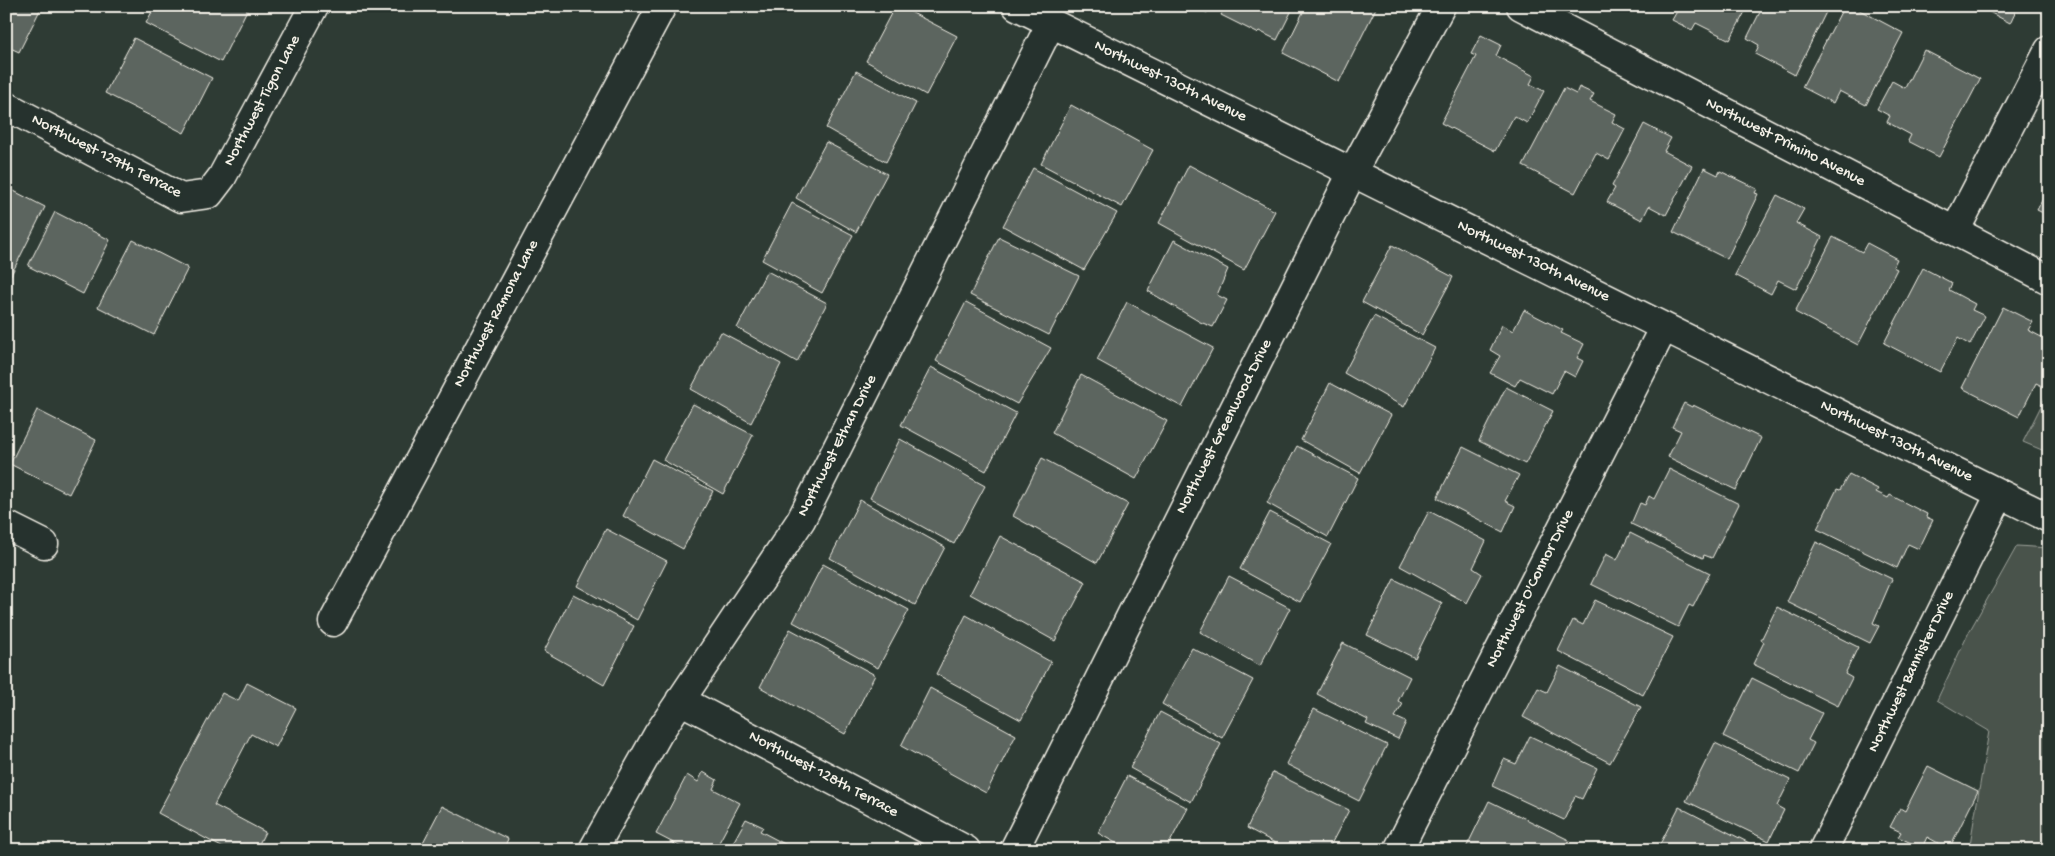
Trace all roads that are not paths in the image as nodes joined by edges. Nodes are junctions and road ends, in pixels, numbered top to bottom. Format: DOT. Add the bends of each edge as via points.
graph roads {
  1 [pos="314,6"];
  2 [pos="662,6"];
  3 [pos="1017,6"];
  4 [pos="1441,6"];
  5 [pos="1522,6"];
  6 [pos="1052,23"];
  7 [pos="2049,50"];
  8 [pos="6,106"];
  9 [pos="1352,173"];
  10 [pos="209,194"];
  11 [pos="1955,231"];
  12 [pos="2049,280"];
  13 [pos="1664,327"];
  14 [pos="2000,494"];
  15 [pos="2049,518"];
  16 [pos="6,526"];
  17 [pos="44,544"];
  18 [pos="333,622"];
  19 [pos="680,700"];
  20 [pos="593,850"];
  21 [pos="966,850"];
  22 [pos="1014,850"];
  23 [pos="1398,850"];
  24 [pos="1823,850"];
  1 -- 10 [label="street, Northwest Tigon Lane" via="222,176"];
  2 -- 18 [label="street, Northwest Ramona Lane"];
  3 -- 6 [label="street, Northwest 130th Avenue"];
  4 -- 9 [label="street, Northwest Greenwood Drive"];
  5 -- 11 [label="street, Northwest Primino Avenue"];
  6 -- 9 [label="street, Northwest 130th Avenue"];
  6 -- 19 [label="street, Northwest Ethan Drive" via="801,520"];
  7 -- 11 [label="street"];
  8 -- 10 [label="street, Northwest 129th Terrace" via="181,198"];
  9 -- 13 [label="street, Northwest 130th Avenue"];
  9 -- 22 [label="street, Northwest Greenwood Drive"];
  11 -- 12 [label="street, Northwest Primino Avenue"];
  13 -- 14 [label="street, Northwest 130th Avenue"];
  13 -- 23 [label="street, Northwest O'Connor Drive"];
  14 -- 15 [label="street, Northwest 130th Avenue"];
  14 -- 24 [label="street, Northwest Bannister Drive"];
  16 -- 17 [label="street"];
  19 -- 20 [label="street, Northwest Ethan Drive"];
  19 -- 21 [label="street, Northwest 128th Terrace"];
}
